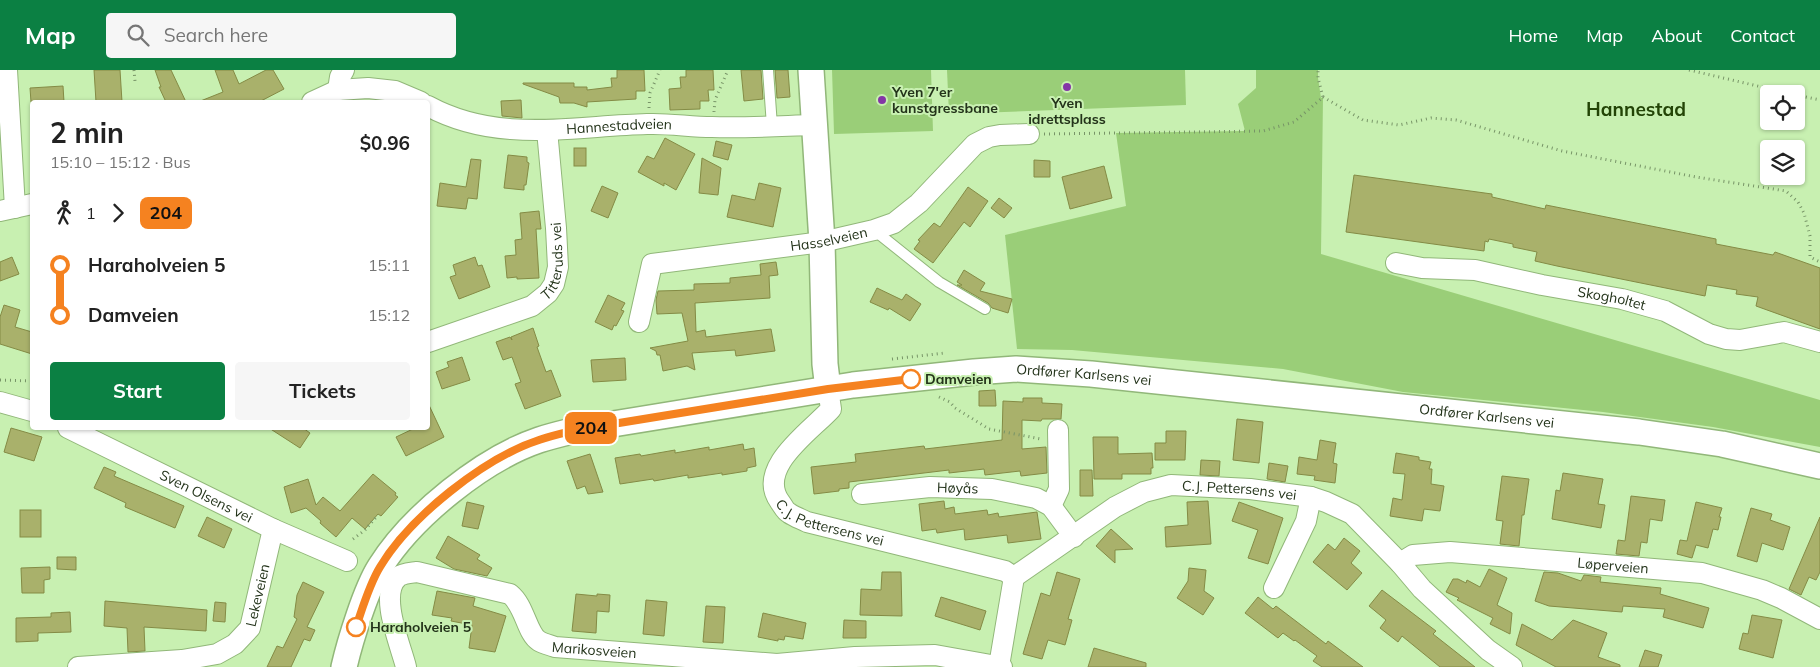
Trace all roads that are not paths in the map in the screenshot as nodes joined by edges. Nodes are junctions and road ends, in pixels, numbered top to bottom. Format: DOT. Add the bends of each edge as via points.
graph roads {
  1 [pos="7,70"];
  2 [pos="344,70"];
  3 [pos="768,70"];
  4 [pos="811,70"];
  5 [pos="338,90"];
  6 [pos="316,100"];
  7 [pos="416,100"];
  8 [pos="430,107"];
  9 [pos="814,125"];
  10 [pos="772,126"];
  11 [pos="5,128"];
  12 [pos="547,130"];
  13 [pos="1030,134"];
  14 [pos="16,208"];
  15 [pos="874,230"];
  16 [pos="822,242"];
  17 [pos="1396,263"];
  18 [pos="985,309"];
  19 [pos="639,322"];
  20 [pos="430,341"];
  21 [pos="1820,342"];
  22 [pos="828,389"];
  23 [pos="0,402"];
  24 [pos="30,410"];
  25 [pos="72,430"];
  26 [pos="1058,436"];
  27 [pos="1820,466"];
  28 [pos="862,494"];
  29 [pos="1311,497"];
  30 [pos="1051,506"];
  31 [pos="273,529"];
  32 [pos="1074,537"];
  33 [pos="347,561"];
  34 [pos="1400,563"];
  35 [pos="1014,577"];
  36 [pos="1274,588"];
  37 [pos="1820,619"];
  38 [pos="1001,666"];
  39 [pos="78,667"];
  40 [pos="344,667"];
  41 [pos="406,667"];
  42 [pos="1512,667"];
  1 -- 11 [label="street"];
  2 -- 5 [label="street"];
  3 -- 10 [label="lane"];
  4 -- 9 [label="street"];
  5 -- 6 [label="street"];
  5 -- 7 [label="street" via="368,88 395,91"];
  8 -- 12 [label="street, Hannestadveien" via="446,116 483,126"];
  9 -- 10 [label="street, Hannestadveien"];
  9 -- 16 [label="street"];
  10 -- 12 [label="street, Hannestadveien" via="649,124"];
  11 -- 14 [label="street"];
  12 -- 20 [label="street, Titteruds vei" via="558,267 554,284 532,306"];
  13 -- 15 [label="street, Hasselveien" via="1000,135 975,144 919,203 894,223"];
  15 -- 16 [label="street, Hasselveien"];
  15 -- 18 [label="lane" via="939,282"];
  16 -- 19 [label="street, Hasselveien" via="652,264"];
  16 -- 22 [label="street"];
  17 -- 21 [label="street, Skogholtet" via="1422,268 1475,270 1622,299 1665,312 1708,334 1726,339 1740,340 1784,332"];
  22 -- 27 [label="street, Ordfører Karlsens vei" via="1016,369 1091,374 1639,432 1722,444"];
  22 -- 35 [label="street, C.J. Pettersens vei" via="831,409 782,458 775,475 776,497 788,512 807,522 1005,571"];
  22 -- 40 [label="street, Ordfører Karlsens vei" via="576,430 538,440 480,470 442,499 404,535 380,567 365,600"];
  23 -- 24 [label="street"];
  25 -- 31 [label="street, Sven Olsens vei"];
  26 -- 30 [label="street" via="1059,489"];
  28 -- 30 [label="street, Høyås" via="930,487 992,490 1036,498"];
  29 -- 32 [label="street, C.J. Pettersens vei" via="1250,489 1172,485 1144,492 1115,507"];
  29 -- 34 [label="street, C.J. Pettersens vei" via="1352,514"];
  29 -- 36 [label="street, C.J. Pettersens vei" via="1306,521"];
  30 -- 32 [label="street"];
  31 -- 33 [label="street, Sven Olsens vei"];
  31 -- 39 [label="street, Lekeveien" via="250,628 235,644 217,654 182,660"];
  32 -- 35 [label="street, C.J. Pettersens vei"];
  34 -- 37 [label="street, Løperveien" via="1414,555 1450,552 1702,573 1762,590"];
  34 -- 42 [label="street, C.J. Pettersens vei" via="1422,589 1488,650"];
  35 -- 38 [label="street"];
  38 -- 41 [label="street, Marikosveien" via="935,655 855,657 777,664 555,647 538,641 521,606 510,594 416,572 397,578 389,604"];
}
